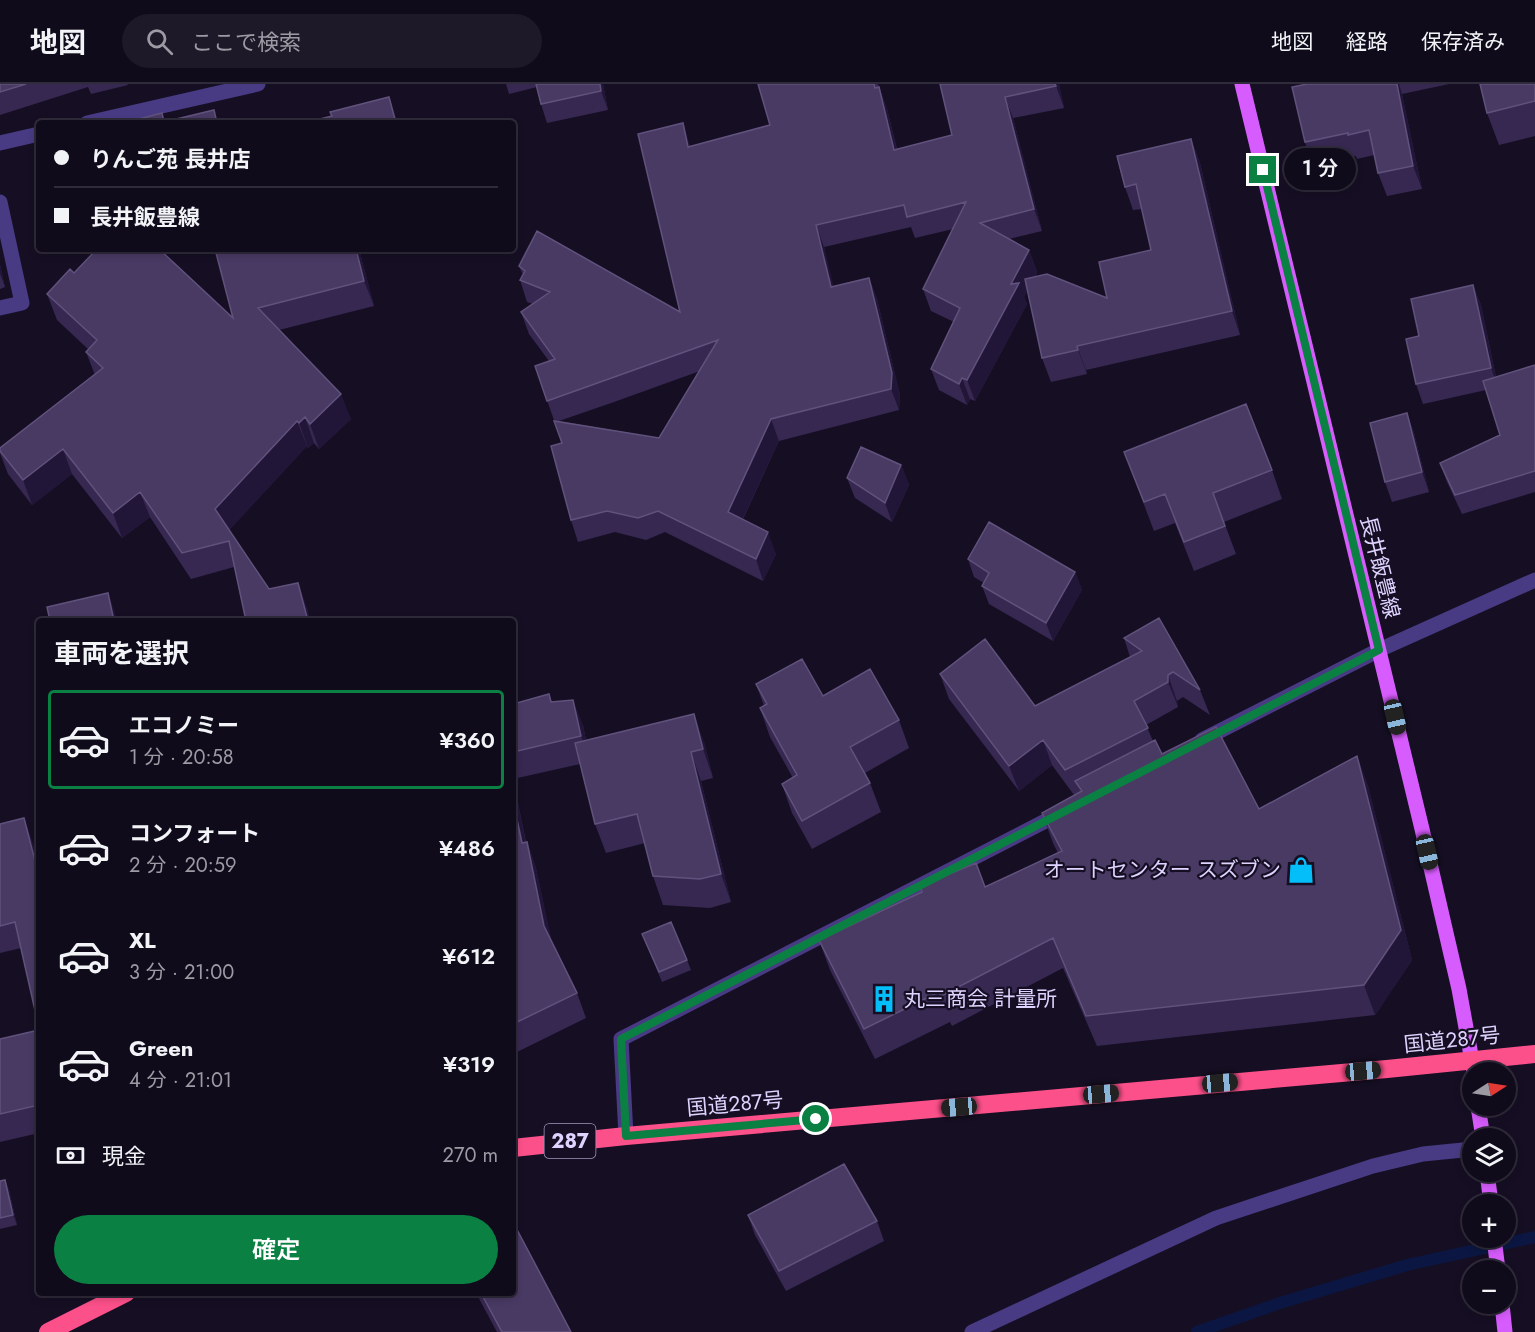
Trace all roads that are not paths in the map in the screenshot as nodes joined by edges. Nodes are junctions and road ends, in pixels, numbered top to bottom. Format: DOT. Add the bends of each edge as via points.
graph roads {
  1 [pos="258,84"];
  2 [pos="1242,84"];
  3 [pos="100,120"];
  4 [pos="36,135"];
  5 [pos="0,143"];
  6 [pos="0,202"];
  7 [pos="0,308"];
  8 [pos="1535,580"];
  9 [pos="1379,650"];
  10 [pos="1187,748"];
  11 [pos="1080,803"];
  12 [pos="1535,1054"];
  13 [pos="1473,1062"];
  14 [pos="1494,1062"];
  15 [pos="1462,1067"];
  16 [pos="626,1136"];
  17 [pos="516,1148"];
  18 [pos="1462,1150"];
  19 [pos="120,1296"];
  20 [pos="1503,1314"];
  21 [pos="48,1332"];
  22 [pos="972,1332"];
  23 [pos="1505,1332"];
  1 -- 3 [label="street"];
  2 -- 9 [label="main road, 長井飯豊線"];
  4 -- 5 [label="street"];
  6 -- 7 [label="street" via="22,303"];
  8 -- 9 [label="street"];
  9 -- 10 [label="street"];
  9 -- 13 [label="main road, 長井飯豊線"];
  11 -- 16 [label="street" via="621,1039"];
  12 -- 14 [label="highway, 国道287号 / 287"];
  15 -- 16 [label="highway, 国道287号 / 287"];
  16 -- 17 [label="highway, 国道287号 / 287"];
  18 -- 22 [label="street" via="1423,1154 1373,1166 1216,1218"];
  19 -- 21 [label="highway"];
  20 -- 23 [label="main road"];
}
